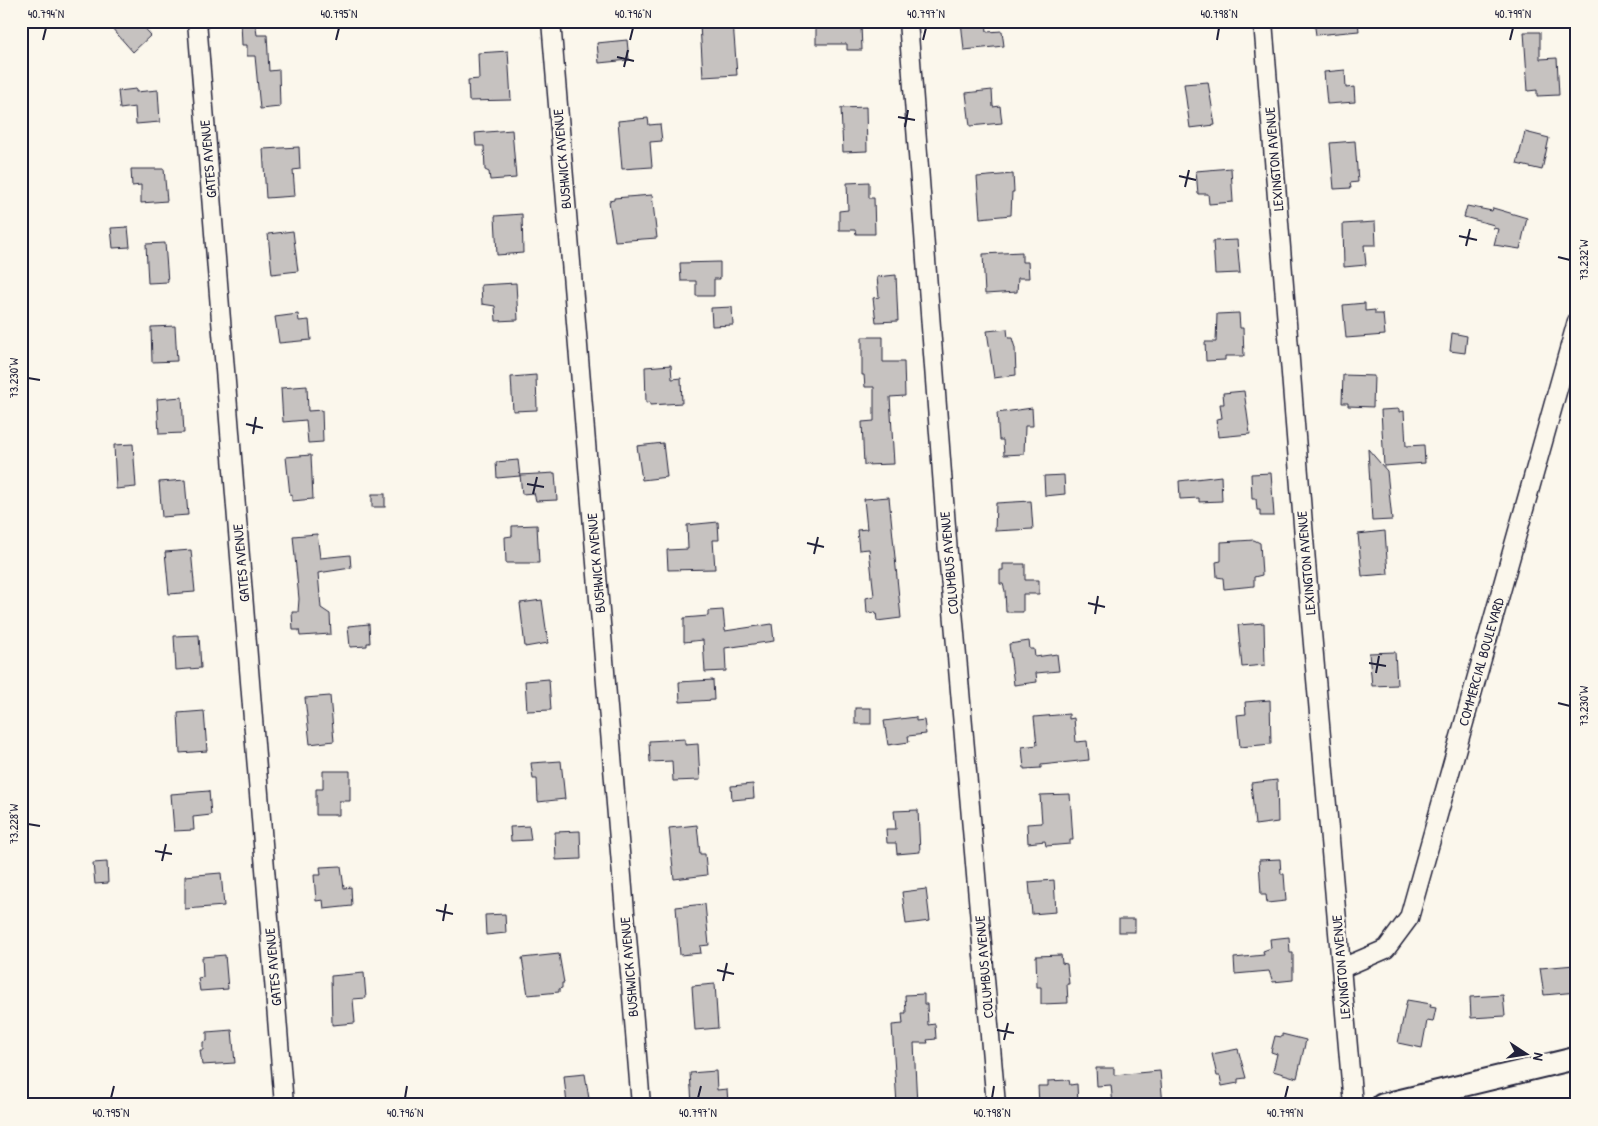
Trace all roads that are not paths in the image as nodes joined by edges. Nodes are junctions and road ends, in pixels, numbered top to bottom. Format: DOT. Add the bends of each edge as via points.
graph roads {
  1 [pos="197,21"];
  2 [pos="551,21"];
  3 [pos="908,21"];
  4 [pos="1263,21"];
  5 [pos="1577,321"];
  6 [pos="1342,968"];
  7 [pos="1577,1058"];
  8 [pos="284,1105"];
  9 [pos="641,1105"];
  10 [pos="996,1105"];
  11 [pos="1353,1105"];
  12 [pos="1382,1105"];
  1 -- 8 [label="street, GATES AVENUE"];
  2 -- 9 [label="street, BUSHWICK AVENUE"];
  3 -- 10 [label="street, COLUMBUS AVENUE" via="948,553"];
  4 -- 6 [label="street, LEXINGTON AVENUE"];
  5 -- 6 [label="street, COMMERCIAL BOULEVARD" via="1409,918 1386,949"];
  6 -- 11 [label="street, LEXINGTON AVENUE"];
  7 -- 12 [label="street"];
}
